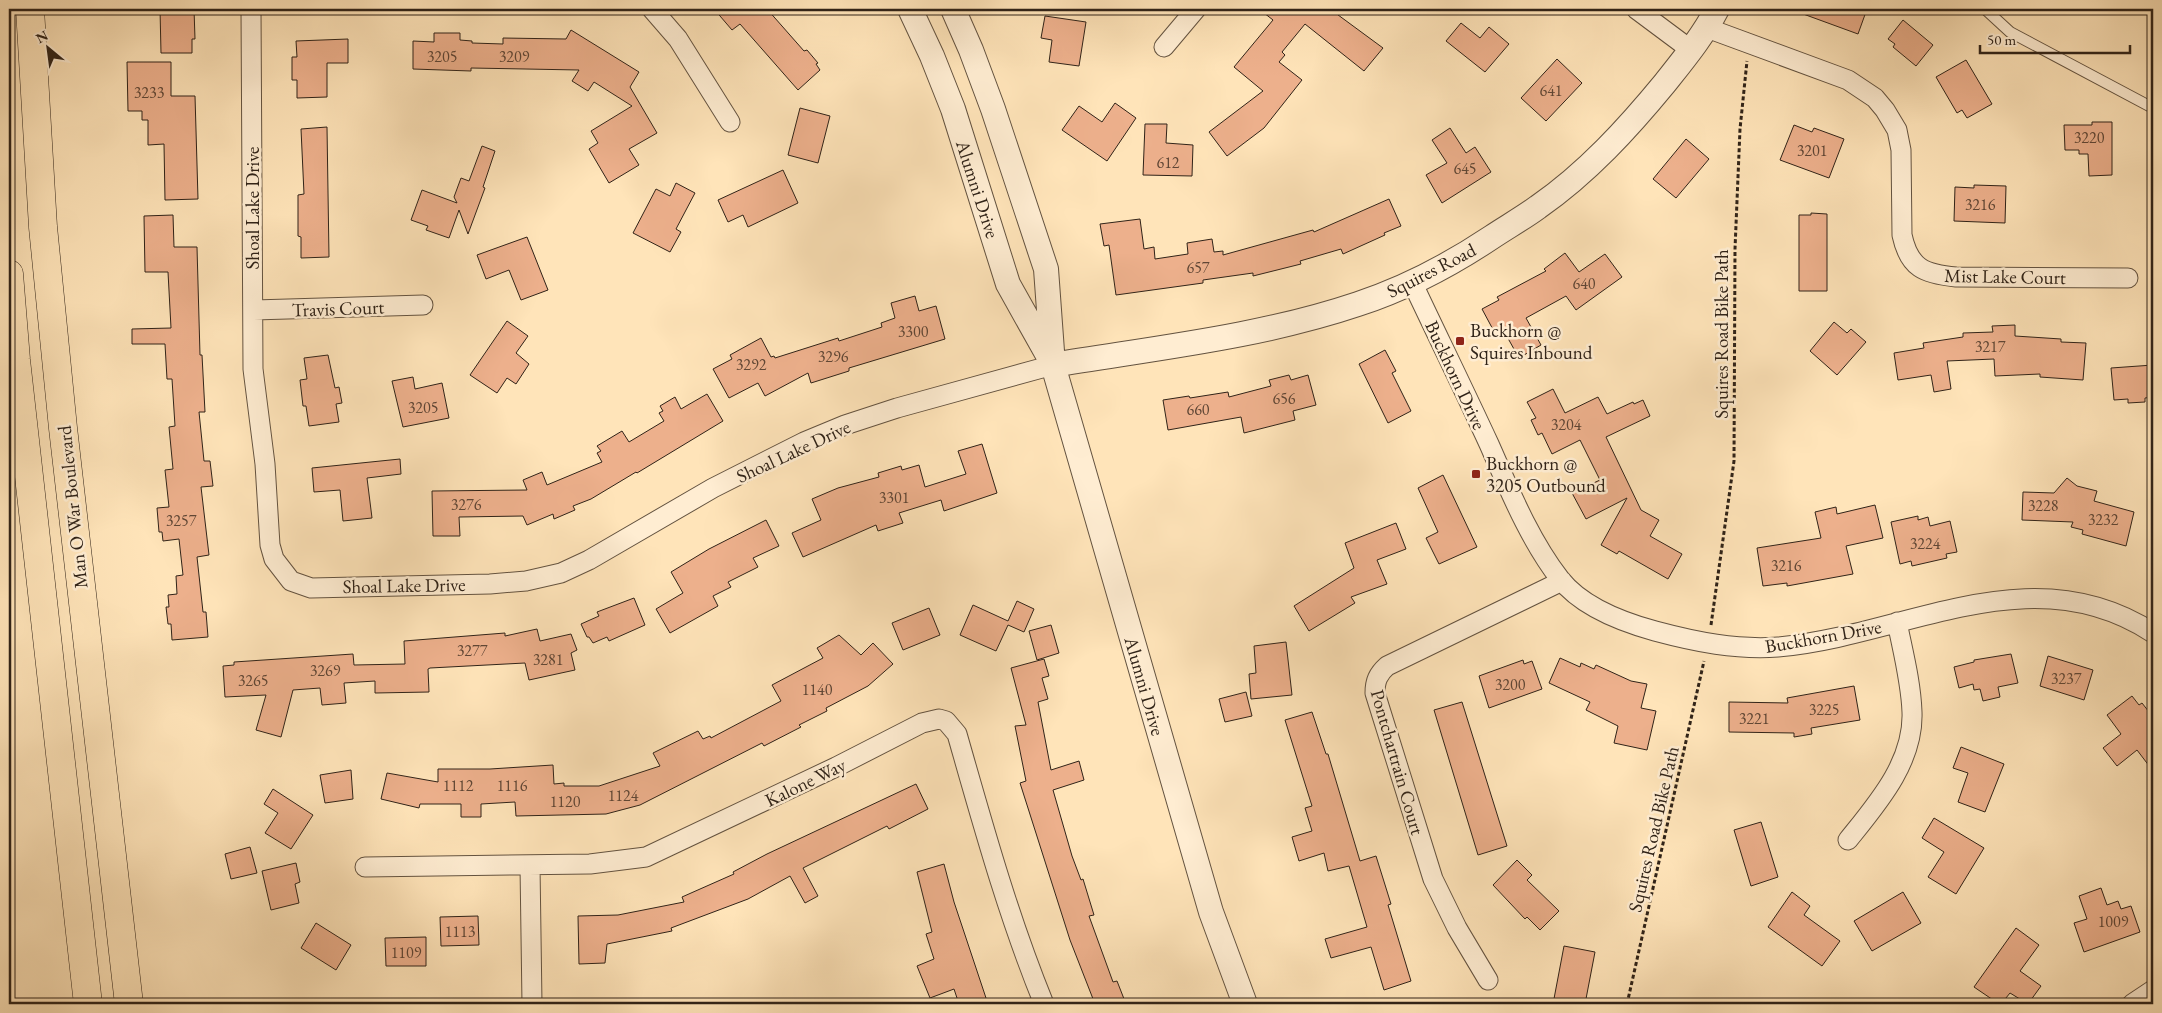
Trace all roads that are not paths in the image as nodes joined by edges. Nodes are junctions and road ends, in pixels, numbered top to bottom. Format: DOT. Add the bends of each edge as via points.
graph roads {
  1 [pos="30,9"];
  2 [pos="251,9"];
  3 [pos="652,9"];
  4 [pos="910,9"];
  5 [pos="952,9"];
  6 [pos="1196,9"];
  7 [pos="1636,9"];
  8 [pos="1985,9"];
  9 [pos="1712,18"];
  10 [pos="1164,47"];
  11 [pos="1691,50"];
  12 [pos="2153,108"];
  13 [pos="730,122"];
  14 [pos="9,274"];
  15 [pos="2128,278"];
  16 [pos="1413,284"];
  17 [pos="423,305"];
  18 [pos="253,310"];
  19 [pos="1053,365"];
  20 [pos="1562,581"];
  21 [pos="1898,622"];
  22 [pos="2153,633"];
  23 [pos="1848,840"];
  24 [pos="530,866"];
  25 [pos="365,867"];
  26 [pos="1488,980"];
  27 [pos="2153,990"];
  28 [pos="88,1004"];
  29 [pos="129,1004"];
  30 [pos="532,1004"];
  31 [pos="1044,1004"];
  32 [pos="1245,1004"];
  33 [pos="2132,1004"];
  1 -- 29 [label="main road, Man O War Boulevard" via="44,236"];
  2 -- 18 [label="street, Shoal Lake Drive"];
  3 -- 13 [label="street" via="678,39"];
  4 -- 19 [label="street, Alumni Drive" via="953,109 1008,284"];
  5 -- 19 [label="street, Alumni Drive" via="990,100 1046,269"];
  6 -- 10 [label="street"];
  7 -- 11 [label="street"];
  8 -- 12 [label="lane" via="2010,32"];
  9 -- 11 [label="street, Squires Road"];
  9 -- 15 [label="street, Mist Lake Court" via="1748,43 1848,80 1875,98 1885,110 1896,130 1901,150 1902,235 1905,248 1919,267 1933,275"];
  11 -- 16 [label="street, Squires Road" via="1640,113 1578,176 1531,212"];
  14 -- 28 [label="main road, Man O War Boulevard"];
  16 -- 19 [label="street, Squires Road" via="1295,322"];
  16 -- 20 [label="street, Buckhorn Drive" via="1531,533"];
  17 -- 18 [label="street, Travis Court"];
  18 -- 19 [label="street, Shoal Lake Drive" via="253,369 265,464 270,545 274,559 291,581 311,588 490,584 526,581 561,573 804,442 897,408"];
  19 -- 32 [label="street, Alumni Drive" via="1211,912"];
  20 -- 21 [label="street, Buckhorn Drive" via="1592,604 1626,623 1708,644 1779,647"];
  20 -- 26 [label="street, Pontchartrain Court" via="1386,666 1375,685 1433,879"];
  21 -- 22 [label="street, Buckhorn Drive" via="1978,604 2034,597 2086,603 2113,612"];
  21 -- 23 [label="street" via="1911,695 1910,736 1885,794"];
  24 -- 25 [label="street, Kalone Way"];
  24 -- 30 [label="street"];
  24 -- 31 [label="street, Kalone Way" via="590,864 646,857 828,771 922,722 939,719 946,721 957,734 998,879"];
  27 -- 33 [label="street"];
}
